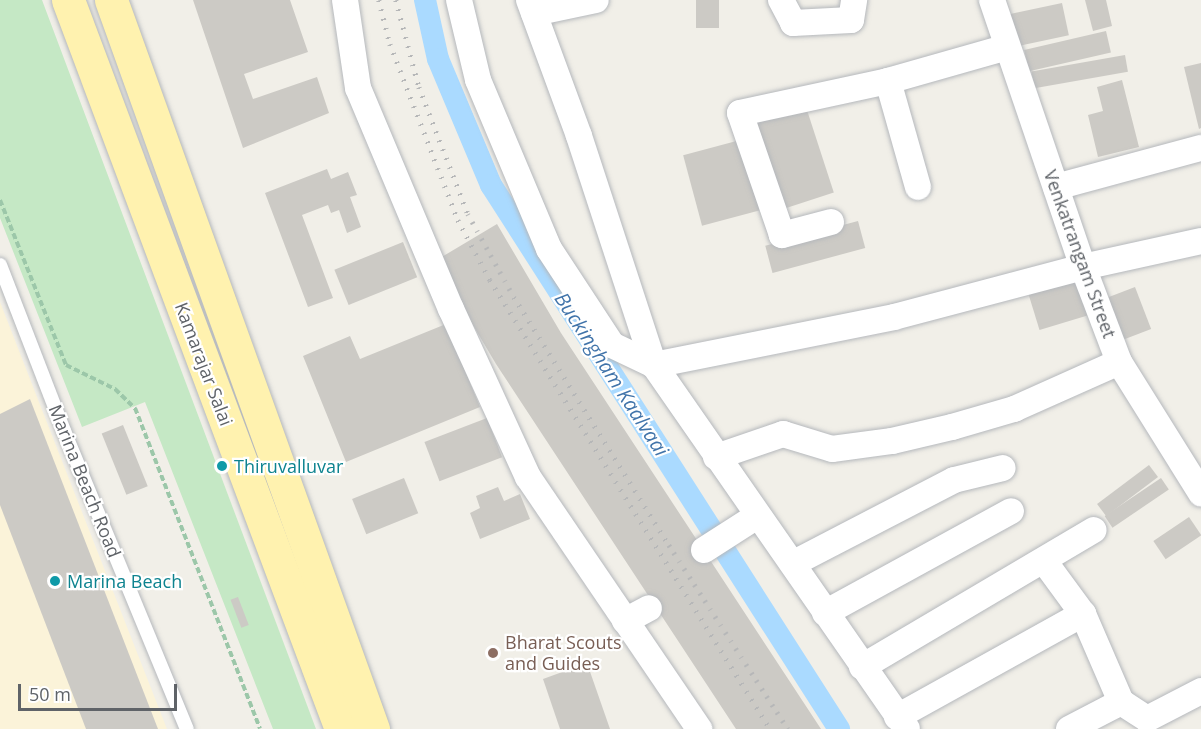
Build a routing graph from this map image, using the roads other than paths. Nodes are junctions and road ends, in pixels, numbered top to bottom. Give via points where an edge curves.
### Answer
1 (68, 0) edge
2 (111, 0) edge
3 (345, 0) edge
4 (459, 0) edge
5 (596, 0) edge
6 (780, 0) edge
7 (854, 0) edge
8 (992, 0) edge
9 (532, 7) edge
10 (1007, 48) junction
11 (888, 81) junction
12 (1201, 147) edge
13 (918, 187) dead end
14 (1056, 187) junction
15 (831, 222) dead end
16 (1201, 241) edge
17 (0, 265) edge
18 (1083, 267) junction
19 (1119, 362) junction
20 (654, 364) junction
21 (716, 457) junction
22 (1003, 468) dead end
23 (1199, 486) edge
24 (1011, 511) dead end
25 (747, 522) junction
26 (1094, 530) dead end
27 (704, 550) dead end
28 (1044, 561) junction
29 (794, 563) junction
30 (650, 608) dead end
31 (825, 613) junction
32 (1083, 614) junction
33 (626, 621) junction
34 (862, 667) junction
35 (1201, 691) edge
36 (1121, 702) junction
37 (902, 723) edge
38 (186, 729) edge
39 (341, 729) edge
40 (373, 729) edge
41 (699, 729) edge
42 (1069, 729) edge

1 - 39 main road, Kamarajar Salai
2 - 40 main road, Kamarajar Salai
3 - 33 street via 358,88 451,309 528,477
4 - 20 street via 478,80 549,249 612,345
5 - 9 street
6 - 7 street via 793,23 851,20
8 - 10 street, Venkatrangam Street
9 - 20 street
10 - 11 street
10 - 14 street, Venkatrangam Street
11 - 13 street
11 - 15 street via 740,113 782,235
12 - 14 street
14 - 18 street, Venkatrangam Street
16 - 18 street
17 - 38 lane, Marina Beach Road
18 - 19 street, Venkatrangam Street
18 - 20 street via 894,317
19 - 21 street via 1014,409 892,441 832,449 783,434
19 - 23 street, Venkatrangam Street
20 - 21 street
21 - 25 street
22 - 29 street via 954,480
24 - 31 street
25 - 27 street
25 - 29 street
26 - 28 street
28 - 32 street
28 - 34 street
29 - 31 street
30 - 33 street
31 - 34 street
32 - 36 street
32 - 37 street
33 - 41 street
34 - 37 street
35 - 36 street via 1147,719
36 - 42 street

